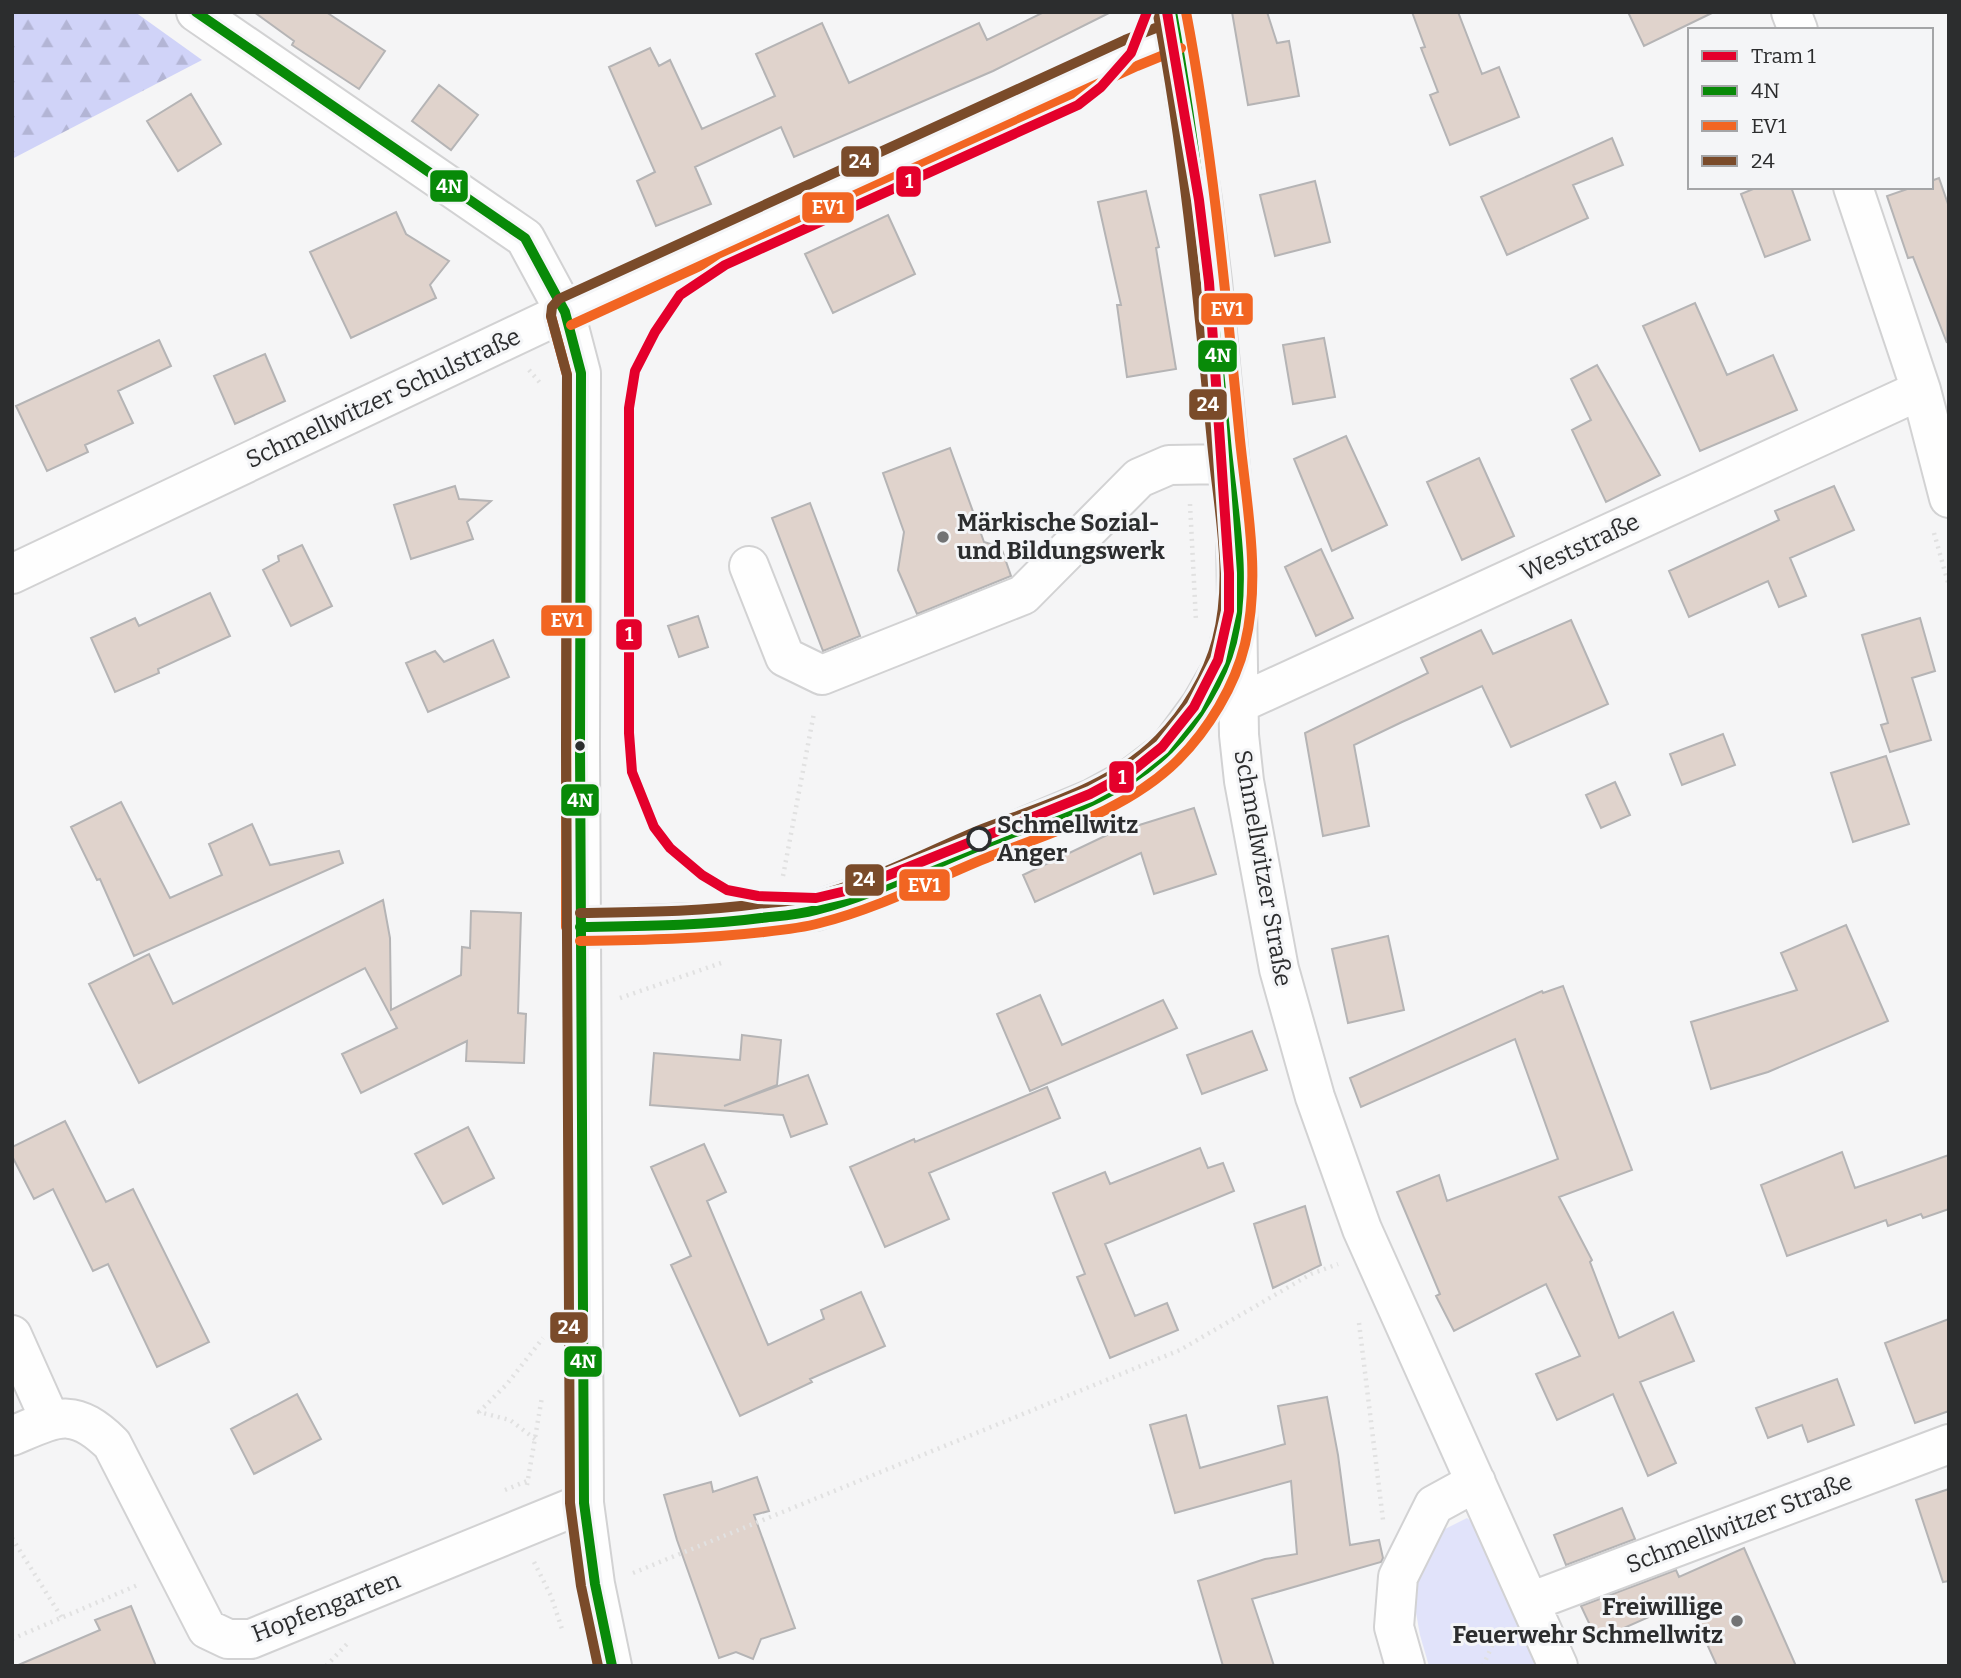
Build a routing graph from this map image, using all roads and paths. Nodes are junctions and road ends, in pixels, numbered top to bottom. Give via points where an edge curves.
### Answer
1 (196, 12) edge
2 (1174, 24) edge
3 (1854, 189) edge
4 (565, 312) junction
5 (520, 369) dead end
6 (543, 386) dead end
7 (1921, 390) junction
8 (1229, 464) junction
9 (1187, 465) junction
10 (1949, 498) edge
11 (750, 566) dead end
12 (12, 574) edge
13 (1237, 612) junction
14 (1196, 627) dead end
15 (822, 675) junction
16 (1238, 704) junction
17 (781, 887) dead end
18 (580, 927) junction
19 (731, 959) dead end
20 (613, 1000) dead end
21 (1372, 1252) junction
22 (550, 1328) dead end
23 (12, 1335) edge
24 (543, 1391) dead end
25 (50, 1420) junction
26 (12, 1436) edge
27 (535, 1439) junction
28 (1949, 1444) edge
29 (1476, 1482) junction
30 (584, 1503) junction
31 (526, 1527) junction
32 (12, 1538) edge
33 (627, 1576) dead end
34 (145, 1582) dead end
35 (1530, 1602) junction
36 (62, 1618) junction
37 (12, 1639) edge
38 (566, 1643) dead end
39 (612, 1666) edge
40 (1405, 1666) edge
41 (1558, 1666) edge

1 - 4 street via 524,238
2 - 4 street, Schmellwitzer Schulstraße via 1118,59
2 - 8 street, Schmellwitzer Straße via 1212,281
3 - 7 street
4 - 12 street, Schmellwitzer Schulstraße
4 - 18 street via 581,373
5 - 6 path via 529,370
7 - 10 street
7 - 16 street, Weststraße
8 - 9 street
8 - 13 street, Schmellwitzer Straße
9 - 14 path
9 - 15 street via 1169,465 1139,478 1023,595
11 - 15 street via 785,657
13 - 16 street, Schmellwitzer Straße
13 - 18 street via 1224,666 1168,750 1094,798 815,911 726,922
15 - 17 path
16 - 21 street, Schmellwitzer Straße via 1244,781 1279,969 1315,1097
18 - 30 street
19 - 20 path
21 - 29 street, Schmellwitzer Straße
21 - 33 path via 1311,1273 1180,1350
22 - 27 path via 507,1384 478,1412 510,1420
23 - 25 street
24 - 27 path
25 - 26 street, Hopfengarten
25 - 31 street, Hopfengarten via 83,1421 112,1444 207,1629 228,1639 251,1639
27 - 31 path via 527,1480
28 - 35 street, Schmellwitzer Straße
29 - 35 street, Schmellwitzer Straße
29 - 40 street via 1434,1505 1398,1577 1394,1627
30 - 31 street, Hopfengarten
30 - 39 street
31 - 38 path via 536,1568 551,1596
32 - 36 path
34 - 36 path
35 - 41 street, Schmellwitzer Straße
36 - 37 path

